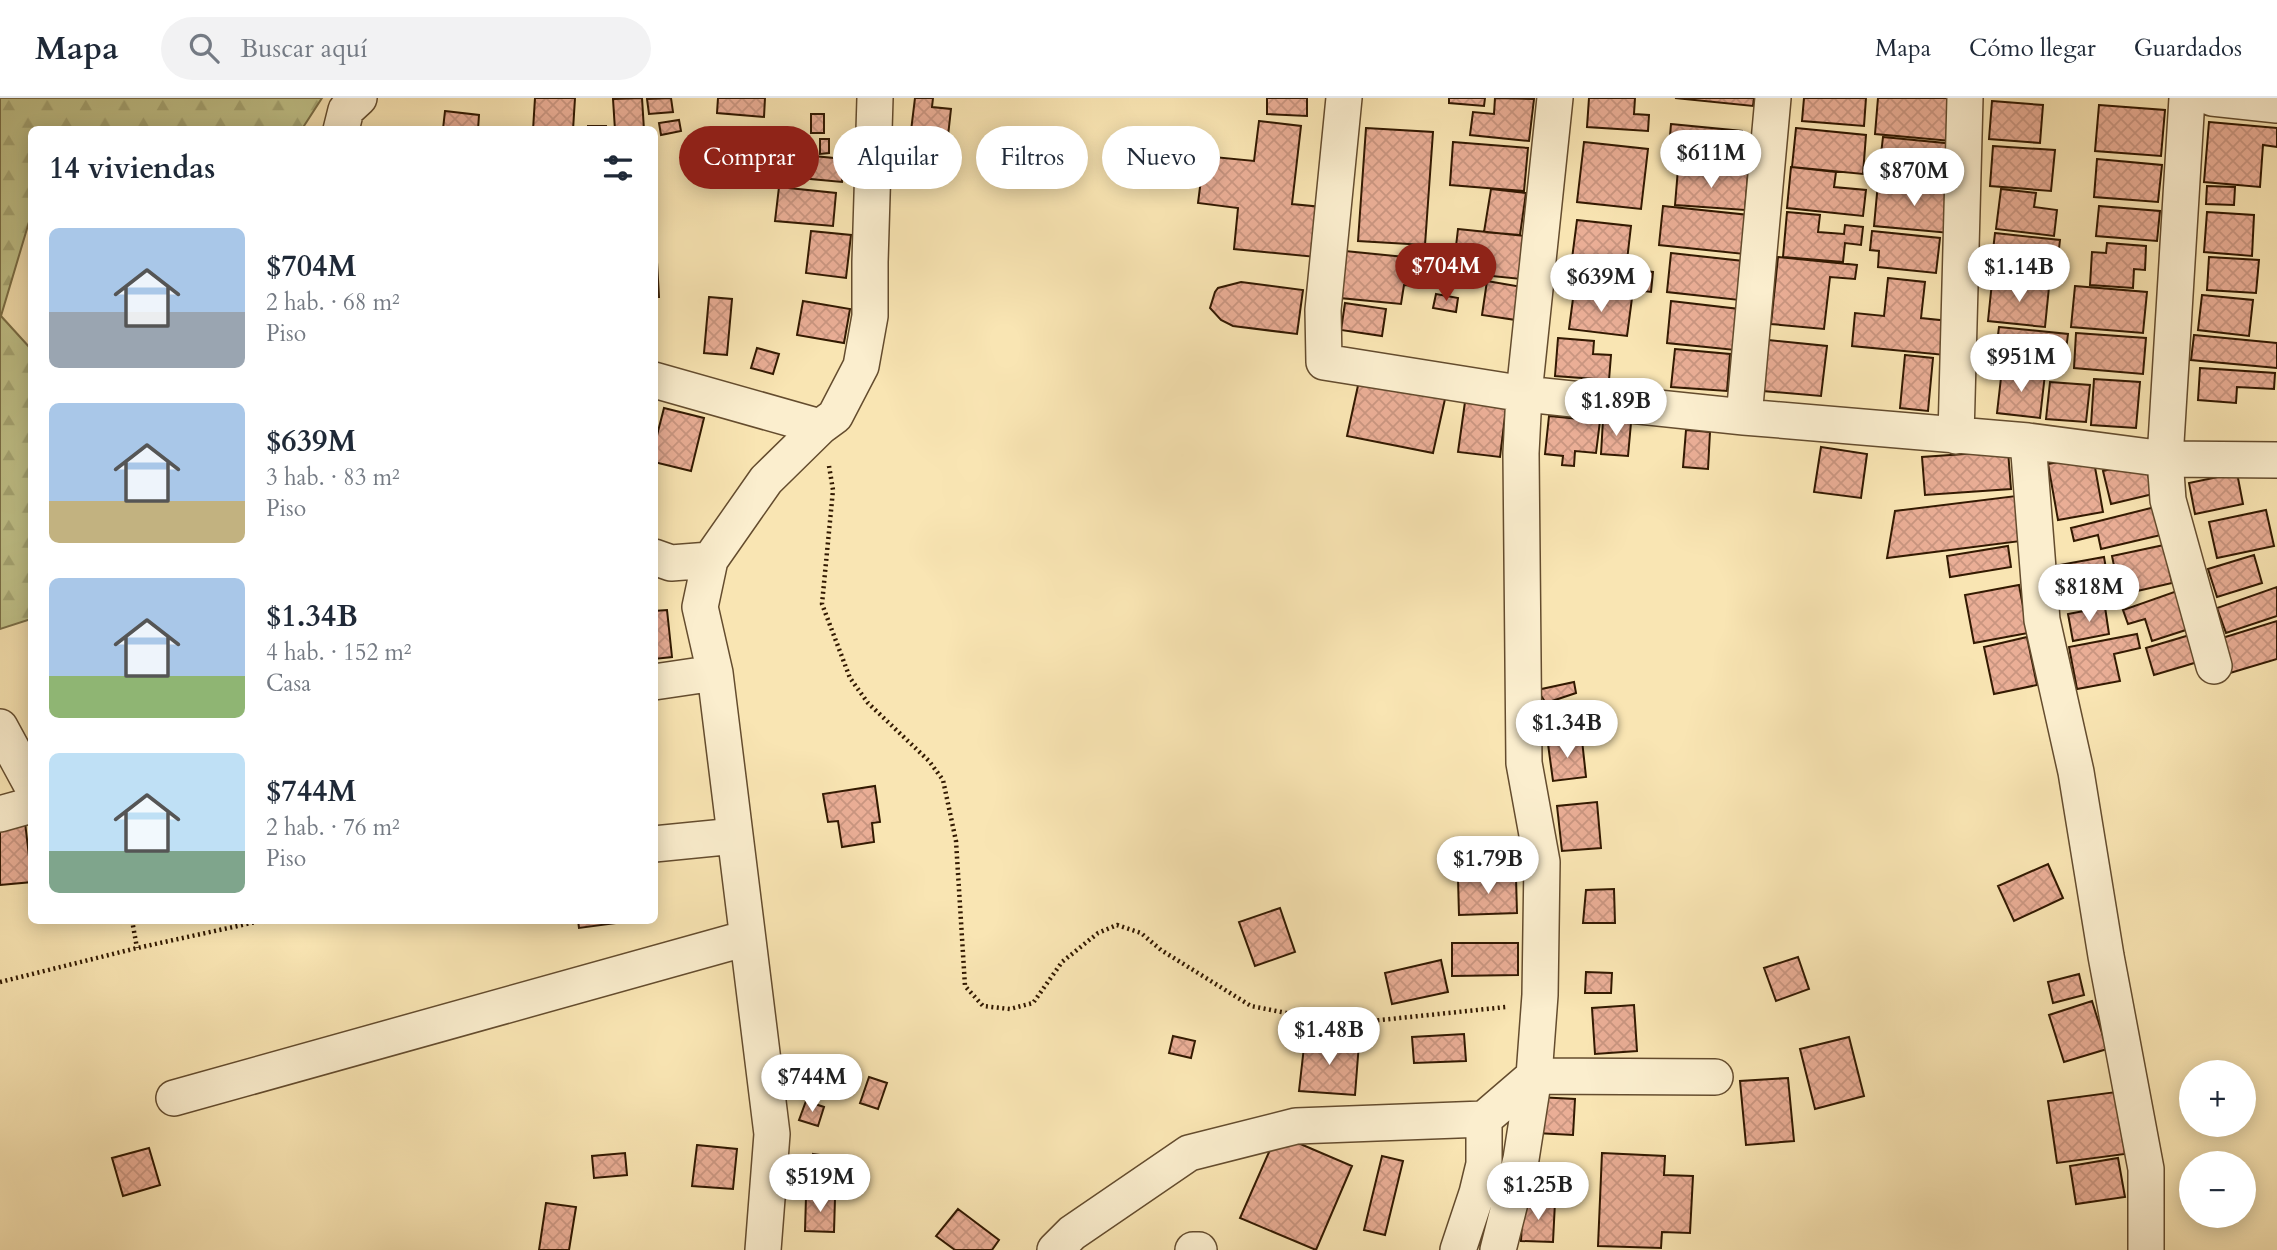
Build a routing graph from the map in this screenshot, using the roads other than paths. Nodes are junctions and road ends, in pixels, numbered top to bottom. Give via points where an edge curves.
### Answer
1 (359, 98) edge
2 (875, 98) edge
3 (1344, 98) edge
4 (1555, 98) edge
5 (1773, 98) edge
6 (1965, 98) edge
7 (2187, 98) edge
8 (2212, 98) edge
9 (2277, 105) edge
10 (342, 126) edge
11 (658, 381) edge
12 (1524, 394) junction
13 (1744, 417) junction
14 (820, 427) junction
15 (1956, 436) junction
16 (2028, 441) junction
17 (2165, 459) junction
18 (2277, 460) edge
19 (658, 558) edge
20 (710, 560) junction
21 (2214, 666) dead end
22 (715, 673) junction
23 (658, 681) edge
24 (0, 727) edge
25 (28, 779) edge
26 (28, 805) edge
27 (0, 814) edge
28 (735, 836) junction
29 (658, 844) edge
30 (747, 938) junction
31 (1534, 1076) junction
32 (1714, 1077) dead end
33 (174, 1098) dead end
34 (1484, 1119) junction
35 (763, 1250) edge
36 (1055, 1250) edge
37 (1193, 1250) edge
38 (1199, 1250) edge
39 (1458, 1250) edge
40 (1498, 1250) edge
41 (2146, 1250) edge

1 - 10 street via 346,110
2 - 14 street via 870,316 861,366 835,416
3 - 12 street via 1323,310 1324,362
4 - 12 street
5 - 13 street
6 - 15 street
7 - 17 street
8 - 9 street
11 - 14 street
12 - 13 street
12 - 31 street via 1524,762 1542,862
13 - 15 street
14 - 20 street via 766,480
15 - 16 street
16 - 17 street
16 - 41 street via 2042,620 2076,772 2146,1169
17 - 18 street
17 - 21 street via 2168,500
19 - 20 street via 671,563
20 - 22 street via 700,607
22 - 23 street
22 - 28 street
24 - 25 street
26 - 27 street
28 - 29 street
28 - 30 street
30 - 33 street
30 - 35 street via 772,1134
31 - 32 street
31 - 34 street
31 - 40 street via 1521,1159
34 - 36 street via 1296,1126 1189,1153 1072,1233
34 - 39 street via 1483,1164
37 - 38 street

